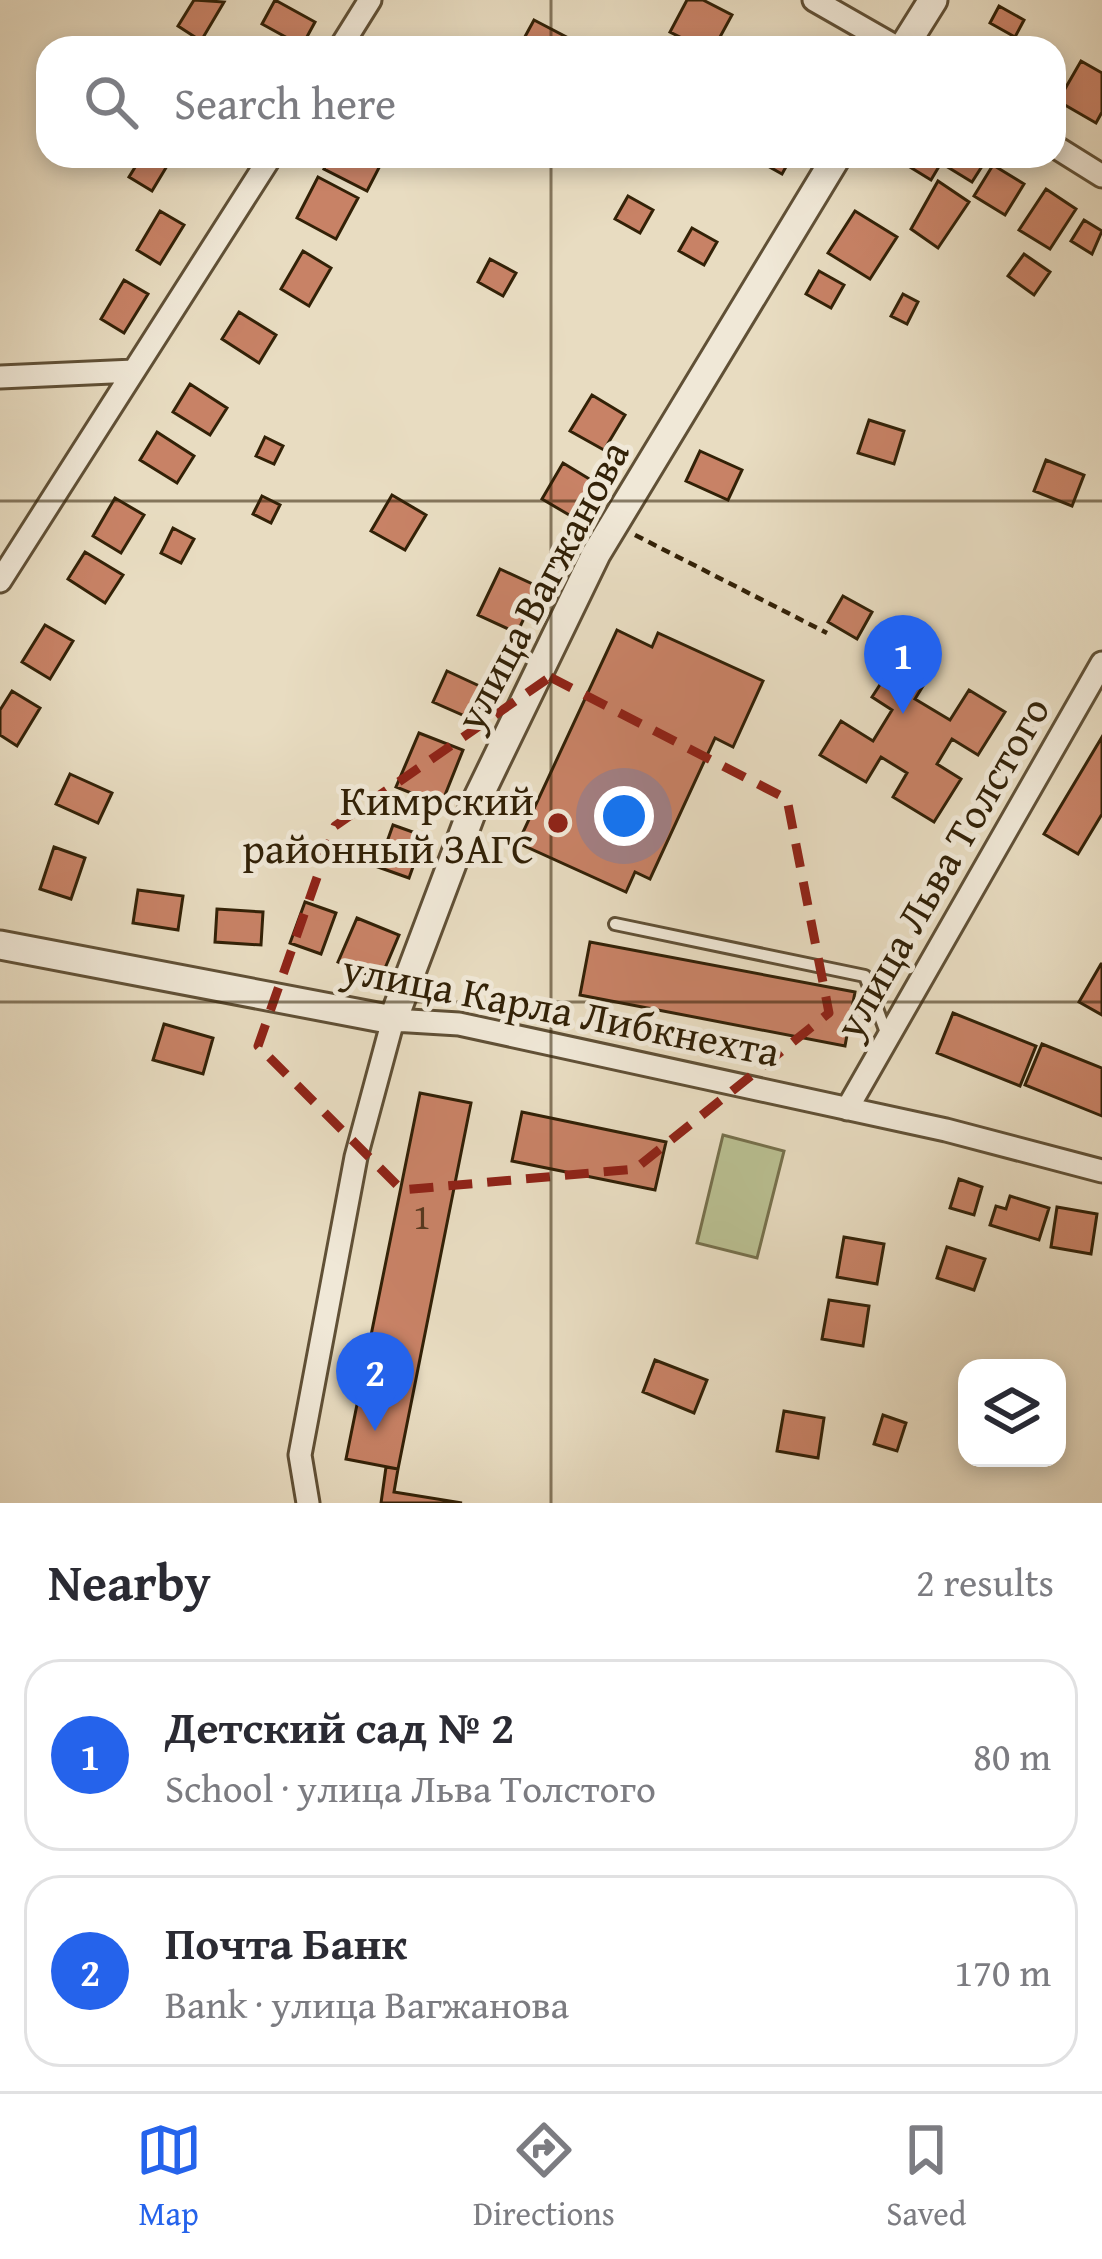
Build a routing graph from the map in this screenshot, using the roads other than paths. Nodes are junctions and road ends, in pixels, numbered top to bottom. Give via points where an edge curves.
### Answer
1 (370, 0) edge
2 (814, 0) edge
3 (933, 0) edge
4 (348, 36) edge
5 (878, 36) edge
6 (908, 36) edge
7 (1066, 154) edge
8 (263, 168) edge
9 (830, 168) edge
10 (1102, 176) edge
11 (134, 371) junction
12 (0, 377) edge
13 (0, 581) edge
14 (1102, 663) edge
15 (615, 924) dead end
16 (0, 945) edge
17 (393, 1020) junction
18 (888, 1038) junction
19 (847, 1109) junction
20 (1102, 1171) edge
21 (308, 1503) edge

1 - 4 street
2 - 5 street
3 - 6 street
7 - 10 street
8 - 11 street
9 - 17 street, улица Вагжанова via 614,524 473,808
11 - 12 street
11 - 13 street
14 - 18 street, улица Льва Толстого
15 - 18 lane via 865,976
16 - 17 street, улица Карла Либкнехта
17 - 19 street, улица Карла Либкнехта via 459,1024
17 - 21 street, улица Вагжанова via 356,1156 300,1455
18 - 19 street, улица Льва Толстого
19 - 20 street, улица Карла Либкнехта

